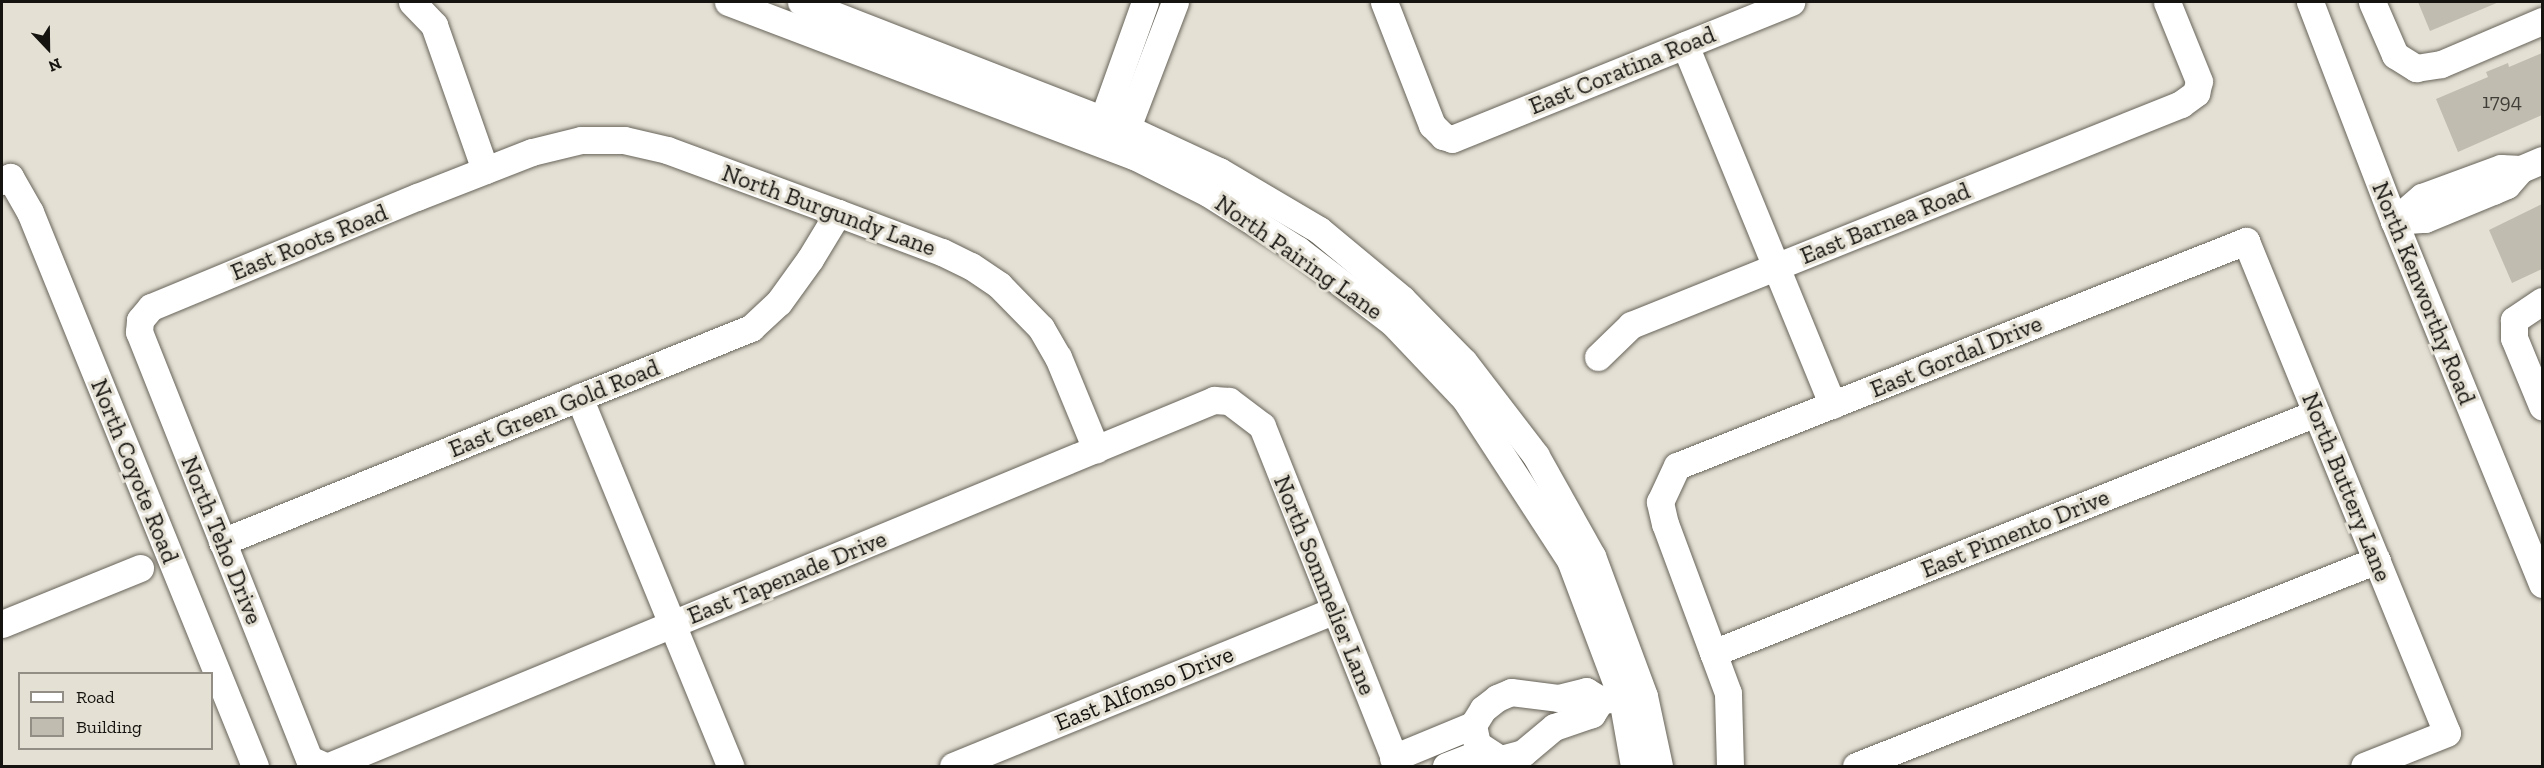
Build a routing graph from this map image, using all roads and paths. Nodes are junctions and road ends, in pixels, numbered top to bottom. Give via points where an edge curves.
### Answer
1 (412, 2) edge
2 (728, 2) edge
3 (801, 2) edge
4 (1145, 2) edge
5 (1175, 2) edge
6 (1384, 2) edge
7 (1791, 2) edge
8 (2167, 2) edge
9 (2310, 2) edge
10 (2373, 2) edge
11 (2542, 21) edge
12 (1684, 45) junction
13 (1110, 135) junction
14 (2532, 164) edge
15 (476, 173) junction
16 (6, 179) edge
17 (838, 213) junction
18 (2394, 221) junction
19 (2246, 241) joint
20 (1776, 267) junction
21 (2542, 301) edge
22 (151, 307) joint
23 (1599, 357) dead end
24 (579, 397) junction
25 (1833, 405) junction
26 (2542, 406) edge
27 (1244, 410) joint
28 (2316, 413) junction
29 (1096, 449) junction
30 (222, 542) junction
31 (2377, 560) junction
32 (140, 568) dead end
33 (2542, 584) edge
34 (1335, 610) junction
35 (2, 624) edge
36 (672, 624) junction
37 (1713, 653) junction
38 (1622, 696) junction
39 (1473, 725) junction
40 (1485, 751) junction
41 (1395, 762) edge
42 (255, 766) edge
43 (327, 766) edge
44 (730, 766) edge
45 (953, 766) edge
46 (1446, 766) edge
47 (1634, 766) edge
48 (1659, 766) edge
49 (1730, 766) edge
50 (1856, 766) edge
51 (2364, 766) edge

1 - 15 street via 434,25
2 - 13 street, North Pairing Lane
3 - 13 street, North Pairing Lane
4 - 13 street
5 - 13 street
6 - 12 street, East Coratina Road via 1432,125 1452,139
7 - 12 street, East Coratina Road
8 - 20 street, East Barnea Road via 2199,81 2196,93 2181,104
9 - 18 street, North Kenworthy Road
10 - 11 street via 2395,55 2416,68 2441,64
12 - 20 street
13 - 38 street, North Pairing Lane via 1219,171 1319,231 1402,299 1464,362 1536,456 1592,556
14 - 18 street via 2507,185 2425,219
15 - 17 street, North Burgundy Lane via 532,152 580,140 624,140 667,150
15 - 22 street, East Roots Road
16 - 42 street, North Coyote Road via 30,212
17 - 24 street, East Green Gold Road via 779,302 752,328
17 - 29 street, North Burgundy Lane via 942,252 999,285 1041,327 1058,357
18 - 33 street, North Kenworthy Road
19 - 25 street, East Gordal Drive
19 - 28 street, North Buttery Lane
20 - 23 street, East Barnea Road via 1631,325
20 - 25 street
21 - 26 street via 2514,320 2514,338
22 - 30 street, North Teho Drive via 140,320 139,332
24 - 30 street, East Green Gold Road
24 - 36 street
25 - 37 street, East Gordal Drive via 1677,466 1671,477 1659,502
27 - 29 street, East Tapenade Drive via 1229,401 1214,400
27 - 34 street, North Sommelier Lane via 1262,426
28 - 31 street, North Buttery Lane
28 - 37 street, East Pimento Drive
29 - 36 street, East Tapenade Drive
30 - 43 street, North Teho Drive via 309,759
31 - 50 street
31 - 51 street, North Buttery Lane via 2447,734
32 - 35 street
34 - 41 street, North Sommelier Lane
34 - 45 street, East Alfonso Drive
36 - 43 street, East Tapenade Drive
36 - 44 street
37 - 49 street via 1728,693
38 - 39 street via 1586,691 1558,698 1511,693 1483,709
38 - 40 street via 1592,714 1554,727 1523,753 1500,759
38 - 47 street, North Pairing Lane
38 - 48 street, North Pairing Lane
39 - 40 street via 1477,744
39 - 41 street
40 - 46 street

